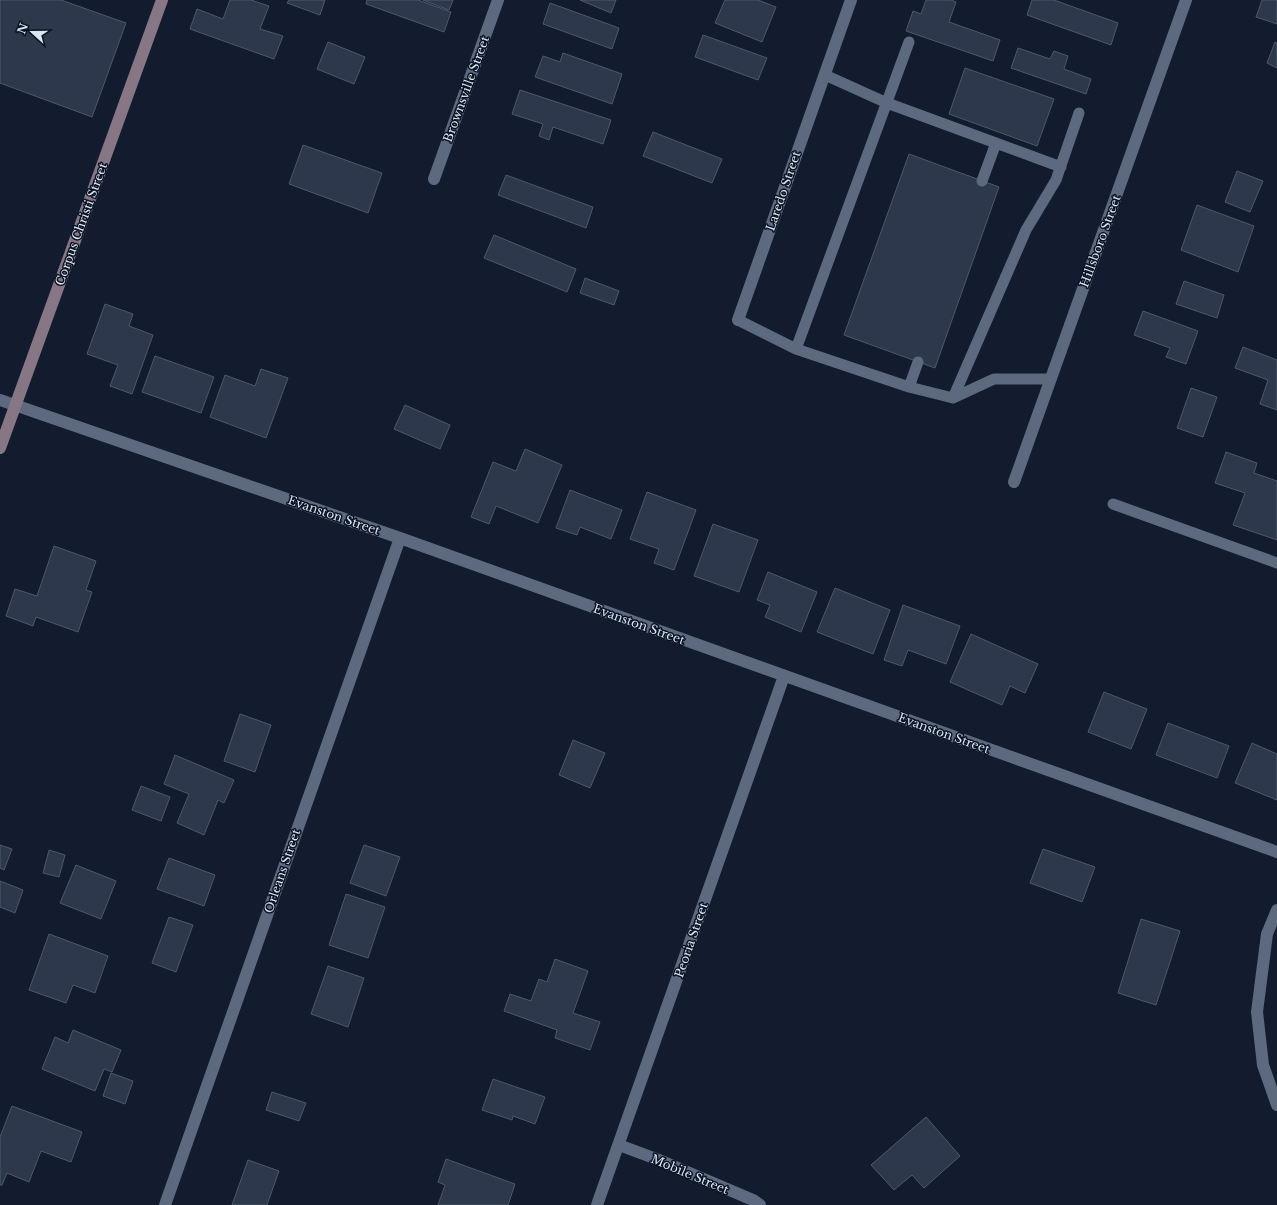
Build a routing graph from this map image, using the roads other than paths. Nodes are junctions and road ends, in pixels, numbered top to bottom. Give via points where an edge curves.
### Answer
1 (162, 0) edge
2 (498, 0) edge
3 (851, 0) edge
4 (1186, 0) edge
5 (908, 42) dead end
6 (825, 75) junction
7 (886, 103) junction
8 (1079, 113) dead end
9 (996, 143) junction
10 (1061, 166) junction
11 (434, 179) dead end
12 (982, 181) dead end
13 (738, 320) joint
14 (796, 349) junction
15 (918, 362) dead end
16 (1051, 379) junction
17 (909, 387) junction
18 (953, 398) junction
19 (0, 400) edge
20 (15, 405) junction
21 (0, 448) edge
22 (1014, 482) dead end
23 (1113, 504) dead end
24 (400, 538) junction
25 (1277, 563) edge
26 (784, 676) junction
27 (1277, 852) edge
28 (1277, 910) edge
29 (1277, 1105) edge
30 (619, 1145) junction
31 (164, 1205) edge
32 (597, 1205) edge
33 (760, 1205) edge

1 - 20 street, Corpus Christi Street
2 - 11 street, Brownsville Street
3 - 6 street, Laredo Street
4 - 16 street, Hillsboro Street
5 - 7 lane
6 - 7 lane
6 - 13 street, Laredo Street
7 - 9 lane
7 - 14 lane
8 - 10 lane
9 - 10 lane
9 - 12 lane
10 - 18 lane via 1056,180 1026,230
13 - 14 lane, Laredo Street
14 - 17 lane, Laredo Street
15 - 17 lane
16 - 18 lane via 994,379
16 - 22 street, Hillsboro Street
17 - 18 lane, Laredo Street
19 - 20 street, Evanston Street
20 - 21 street, Corpus Christi Street
20 - 24 street, Evanston Street
23 - 25 lane
24 - 26 street, Evanston Street
24 - 31 street, Orleans Street
26 - 27 street, Evanston Street
26 - 30 street, Peoria Street
28 - 29 street via 1267,934 1257,1012 1263,1065
30 - 32 street, Peoria Street
30 - 33 street, Mobile Street

